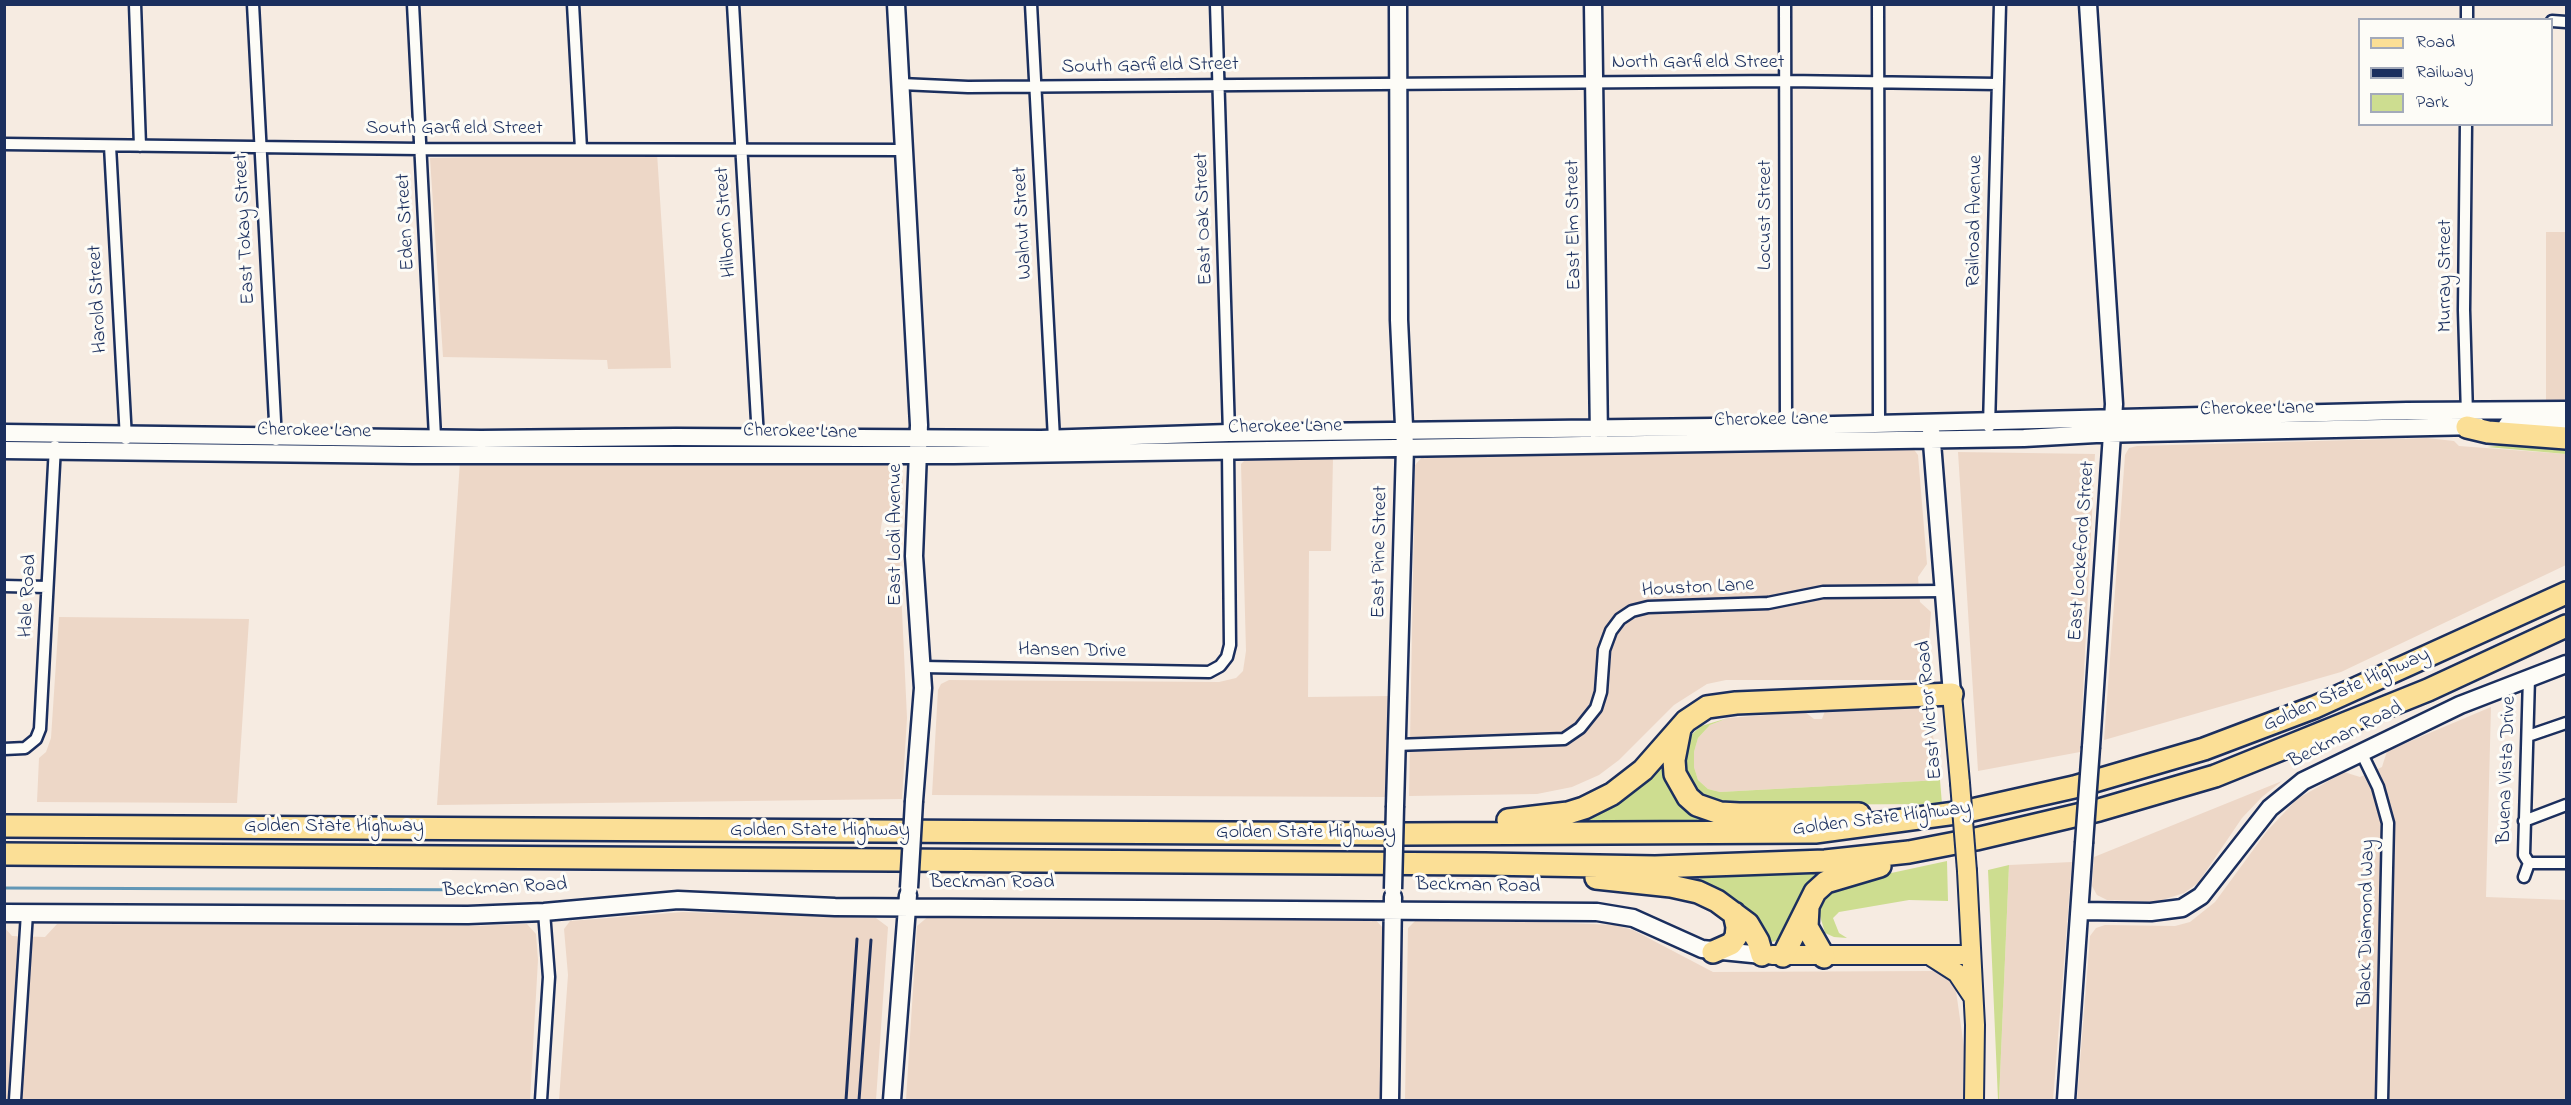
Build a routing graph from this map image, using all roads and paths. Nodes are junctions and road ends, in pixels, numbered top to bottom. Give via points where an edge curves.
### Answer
1 (135, 4) edge
2 (253, 4) edge
3 (413, 4) edge
4 (573, 4) edge
5 (733, 4) edge
6 (896, 4) edge
7 (1030, 4) edge
8 (1216, 4) edge
9 (1398, 4) edge
10 (1593, 4) edge
11 (1785, 4) edge
12 (1878, 4) edge
13 (2000, 4) edge
14 (2088, 4) edge
15 (1786, 81) junction
16 (1878, 82) junction
17 (1399, 83) junction
18 (1594, 83) junction
19 (901, 84) junction
20 (1218, 84) junction
21 (1998, 84) junction
22 (1034, 86) junction
23 (2466, 126) edge
24 (4, 144) edge
25 (110, 146) junction
26 (140, 146) junction
27 (260, 146) junction
28 (421, 149) junction
29 (581, 149) junction
30 (740, 150) junction
31 (904, 150) junction
32 (2566, 410) edge
33 (2467, 419) junction
34 (1989, 420) junction
35 (1879, 424) junction
36 (2113, 425) junction
37 (2566, 425) edge
38 (1786, 426) junction
39 (1931, 431) junction
40 (4, 433) edge
41 (55, 433) junction
42 (435, 437) junction
43 (1599, 437) junction
44 (759, 438) junction
45 (2566, 438) edge
46 (1054, 439) junction
47 (1404, 439) junction
48 (1990, 439) junction
49 (127, 442) junction
50 (1229, 442) junction
51 (276, 444) junction
52 (919, 447) junction
53 (4, 450) edge
54 (55, 450) junction
55 (4, 586) edge
56 (47, 587) junction
57 (1943, 591) junction
58 (2566, 593) edge
59 (2566, 626) edge
60 (2566, 636) edge
61 (2515, 649) junction
62 (2566, 664) edge
63 (1220, 666) joint
64 (922, 667) junction
65 (2529, 677) junction
66 (1952, 694) junction
67 (2566, 723) edge
68 (1680, 729) junction
69 (2528, 736) junction
70 (1396, 745) junction
71 (4, 749) edge
72 (2361, 752) junction
73 (2566, 805) edge
74 (1943, 814) junction
75 (2524, 820) junction
76 (4, 826) edge
77 (1404, 834) junction
78 (1976, 839) junction
79 (4, 854) edge
80 (2529, 863) junction
81 (2566, 863) edge
82 (1485, 864) junction
83 (2524, 877) dead end
84 (1810, 901) junction
85 (907, 906) junction
86 (1393, 908) junction
87 (2080, 911) junction
88 (544, 912) junction
89 (4, 913) edge
90 (27, 913) junction
91 (1734, 913) junction
92 (1713, 952) junction
93 (1772, 955) junction
94 (1971, 955) junction
95 (1930, 956) junction
96 (1824, 957) junction
97 (1973, 997) junction
98 (15, 1101) edge
99 (541, 1101) edge
100 (892, 1101) edge
101 (1390, 1101) edge
102 (1974, 1101) edge
103 (2066, 1101) edge
104 (2382, 1101) edge

1 - 26 street
2 - 27 street, East Tokay Street
3 - 28 street, Eden Street
4 - 29 street
5 - 30 street, Hilborn Street
6 - 19 street, East Lodi Avenue
7 - 22 street, Walnut Street
8 - 20 street, East Oak Street
9 - 17 street, East Pine Street
10 - 18 street, East Elm Street
11 - 15 street, Locust Street
12 - 16 street
13 - 21 street, Railroad Avenue
14 - 36 street, East Lockeford Street
15 - 16 street, North Garfield Street
15 - 18 street, North Garfield Street
15 - 38 street, Locust Street
16 - 21 street, North Garfield Street
16 - 35 street
17 - 18 street, North Garfield Street
17 - 20 street, South Garfield Street
17 - 47 street, East Pine Street
18 - 43 street, East Elm Street
19 - 22 street, South Garfield Street
19 - 31 street, East Lodi Avenue
20 - 22 street, South Garfield Street
20 - 50 street, East Oak Street
21 - 34 street, Railroad Avenue
22 - 46 street, Walnut Street
23 - 33 street, Murray Street
24 - 25 street, South Garfield Street
25 - 26 street, South Garfield Street
25 - 49 street, Harold Street
26 - 27 street, South Garfield Street
27 - 28 street, South Garfield Street
27 - 51 street, East Tokay Street
28 - 29 street, South Garfield Street
28 - 42 street, Eden Street
29 - 30 street, South Garfield Street
30 - 31 street, South Garfield Street
30 - 44 street, Hilborn Street
31 - 52 street, East Lodi Avenue
32 - 33 street, Cherokee Lane
33 - 36 street, Cherokee Lane
33 - 37 street, Cherokee Lane via 2488,424
33 - 45 highway via 2488,432
34 - 36 street, Cherokee Lane
34 - 39 street, Cherokee Lane
34 - 48 street, Railroad Avenue
35 - 38 street, Cherokee Lane
35 - 39 street, Cherokee Lane
36 - 48 street, Cherokee Lane
36 - 87 street, East Lockeford Street, bridge
38 - 43 street, Cherokee Lane
39 - 43 street, Cherokee Lane
39 - 48 street, Cherokee Lane
39 - 57 street, East Victor Road
40 - 41 street, Cherokee Lane
41 - 49 street, Cherokee Lane
41 - 54 street, Hale Road
42 - 44 street, Cherokee Lane
42 - 51 street, Cherokee Lane
43 - 47 street, Cherokee Lane
44 - 52 street, Cherokee Lane
46 - 50 street, Cherokee Lane
46 - 52 street, Cherokee Lane
47 - 50 street, Cherokee Lane
47 - 70 street, East Pine Street
49 - 51 street, Cherokee Lane
49 - 54 street, Cherokee Lane
50 - 52 street, Cherokee Lane
50 - 63 street, East Oak Street via 1230,645
51 - 52 street, Cherokee Lane
52 - 64 street, East Lodi Avenue via 914,556
53 - 54 street, Cherokee Lane
54 - 56 street, Hale Road
55 - 56 street
56 - 71 street, Hale Road via 40,729 34,742 25,748
57 - 66 street, East Victor Road
57 - 70 street, Houston Lane via 1823,592 1768,603 1648,607 1632,611 1611,631 1604,650 1596,708 1580,728 1564,738
58 - 74 highway, Golden State Highway via 2315,707 2222,743 2074,787
59 - 61 highway, Golden State Highway
60 - 61 highway
61 - 78 highway, Golden State Highway via 2428,690 2215,776 2099,810
62 - 65 street, Beckman Road
63 - 64 street, Hansen Drive via 1209,672
64 - 85 street, East Lodi Avenue, bridge
65 - 69 street, Buena Vista Drive
65 - 72 street, Beckman Road
66 - 68 highway via 1721,704 1695,713
66 - 94 main road, East Victor Road, bridge
67 - 69 street
68 - 74 highway via 1675,774 1688,797 1709,810 1787,816
68 - 77 highway via 1636,776 1584,808 1530,819 1468,821
69 - 75 street, Buena Vista Drive
70 - 86 street, East Pine Street, bridge
72 - 87 street, Beckman Road via 2287,792 2254,825 2201,896 2182,908 2151,912
72 - 104 street, Black Diamond Way via 2378,787 2388,823
73 - 75 street
74 - 77 highway, Golden State Highway via 1815,831
75 - 80 street, Buena Vista Drive via 2524,855
76 - 77 highway, Golden State Highway
78 - 82 highway, Golden State Highway via 1909,852 1768,865
78 - 84 highway via 1826,882
79 - 82 highway, Golden State Highway
80 - 81 street
80 - 83 street
82 - 91 highway via 1524,872 1671,886 1698,892
84 - 93 highway
84 - 96 highway via 1807,927
85 - 86 street, Beckman Road
85 - 88 street, Beckman Road via 678,900
85 - 100 street, East Lodi Avenue
86 - 92 street, Beckman Road via 1616,914
86 - 101 street, East Pine Street
87 - 103 street, East Lockeford Street
88 - 90 street, Beckman Road
88 - 99 street via 549,977
89 - 90 street, Beckman Road
90 - 98 street
91 - 92 highway via 1736,937 1731,944
91 - 93 highway via 1748,924
92 - 93 street, Beckman Road
93 - 96 main road, Beckman Road
94 - 95 main road, Beckman Road
94 - 97 main road, East Victor Road
95 - 96 main road, Beckman Road
95 - 97 main road via 1957,973
97 - 102 main road, East Victor Road

